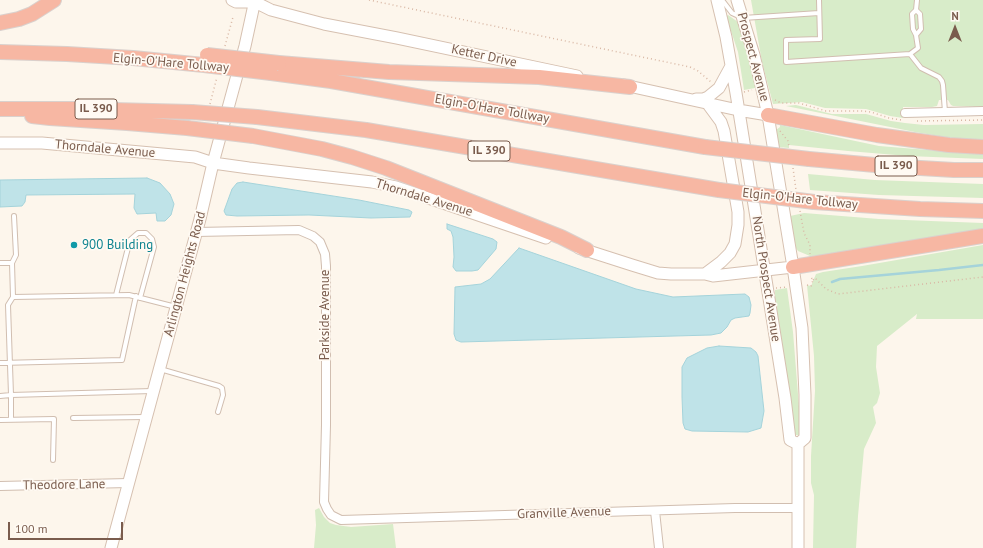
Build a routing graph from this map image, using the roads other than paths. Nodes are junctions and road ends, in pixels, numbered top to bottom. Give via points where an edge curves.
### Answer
1 (54, 0) edge
2 (232, 0) edge
3 (717, 0) edge
4 (722, 0) edge
5 (737, 0) edge
6 (819, 0) edge
7 (917, 0) edge
8 (255, 1) edge
9 (916, 10) junction
10 (819, 13) junction
11 (743, 18) junction
12 (0, 23) edge
13 (916, 35) junction
14 (0, 52) edge
15 (910, 54) junction
16 (731, 66) junction
17 (275, 68) junction
18 (630, 87) junction
19 (691, 100) junction
20 (707, 103) junction
21 (0, 110) edge
22 (738, 110) junction
23 (983, 111) edge
24 (945, 112) junction
25 (768, 115) junction
26 (906, 116) road end
27 (0, 143) edge
28 (983, 147) edge
29 (213, 162) junction
30 (983, 170) edge
31 (983, 211) edge
32 (14, 216) dead end
33 (196, 232) junction
34 (983, 236) edge
35 (587, 250) junction
36 (0, 263) edge
37 (12, 263) junction
38 (793, 267) junction
39 (764, 271) junction
40 (705, 274) junction
41 (116, 295) junction
42 (13, 297) junction
43 (138, 297) junction
44 (176, 307) junction
45 (10, 362) junction
46 (0, 363) edge
47 (160, 369) junction
48 (154, 391) junction
49 (11, 395) junction
50 (0, 396) edge
51 (218, 412) dead end
52 (147, 417) junction
53 (73, 418) dead end
54 (0, 420) edge
55 (11, 420) junction
56 (798, 444) junction
57 (53, 460) dead end
58 (128, 483) junction
59 (0, 486) edge
60 (798, 508) junction
61 (655, 511) junction
62 (331, 515) joint
63 (111, 548) edge
64 (658, 548) edge
65 (798, 548) edge

1 - 12 highway via 32,14
2 - 8 street, Ketter Drive
3 - 16 street, Prospect Avenue
4 - 11 lane via 732,13
5 - 11 street, Prospect Avenue
6 - 10 lane
7 - 9 lane
8 - 18 street, Ketter Drive via 271,10 324,24
8 - 29 street, Arlington Heights Road
9 - 13 lane via 912,14
9 - 13 lane via 920,14 921,29
10 - 11 lane
10 - 15 lane via 820,39 786,40 786,62
11 - 25 street, Prospect Avenue
13 - 15 lane via 918,48
14 - 17 highway, Elgin-O'Hare Tollway / IL 390, bridge via 206,60
15 - 24 lane via 921,68 942,81
16 - 19 street via 719,88 703,99
16 - 22 street, Prospect Avenue
17 - 18 highway via 539,77
17 - 30 highway, Elgin-O'Hare Tollway / IL 390, bridge via 331,81 705,147 893,166
18 - 19 street, Ketter Drive
19 - 20 street, Ketter Drive
20 - 22 street, Ketter Drive
20 - 40 street via 721,122 724,131 738,225 735,244 730,253
21 - 31 highway, Elgin-O'Hare Tollway / IL 390, bridge via 192,112 257,117 366,130 719,190 814,202
21 - 35 highway, IL 390, bridge via 50,118 187,128 253,136 322,149 386,168 561,237
22 - 25 street, Ketter Drive
22 - 39 street, North Prospect Avenue
23 - 24 street
24 - 26 street
25 - 28 highway via 885,136
25 - 38 street, North Prospect Avenue
27 - 29 street, Thorndale Avenue via 42,143 195,157
29 - 33 street, Arlington Heights Road
29 - 35 street, Thorndale Avenue via 396,187
32 - 37 lane via 16,255
33 - 44 street, Arlington Heights Road
33 - 62 street, Parkside Avenue via 299,230 320,242 326,266 324,502
34 - 38 highway
35 - 40 street, Thorndale Avenue via 658,273
36 - 37 lane
37 - 42 lane
38 - 39 street, Thorndale Avenue
38 - 56 street, North Prospect Avenue via 802,328 805,395 805,438
39 - 40 street, Thorndale Avenue via 713,276
39 - 56 street, North Prospect Avenue via 790,440
41 - 42 lane
41 - 43 lane
41 - 43 lane via 130,240 138,233 146,233 152,239 154,247
42 - 45 lane via 8,305
43 - 44 lane
43 - 45 lane via 122,360
44 - 47 street, Arlington Heights Road
45 - 46 lane
45 - 49 lane
47 - 48 street, Arlington Heights Road
47 - 51 lane via 222,388 223,396
48 - 49 lane
48 - 52 street, Arlington Heights Road
49 - 50 lane
49 - 55 lane
52 - 53 lane
52 - 58 street, Arlington Heights Road
54 - 55 lane
55 - 57 lane via 54,419
56 - 60 street, North Prospect Avenue
58 - 59 street, Theodore Lane
58 - 63 street, Arlington Heights Road
60 - 61 street, Granville Avenue
60 - 65 street, North Prospect Avenue
61 - 62 street, Granville Avenue via 341,520
61 - 64 street

